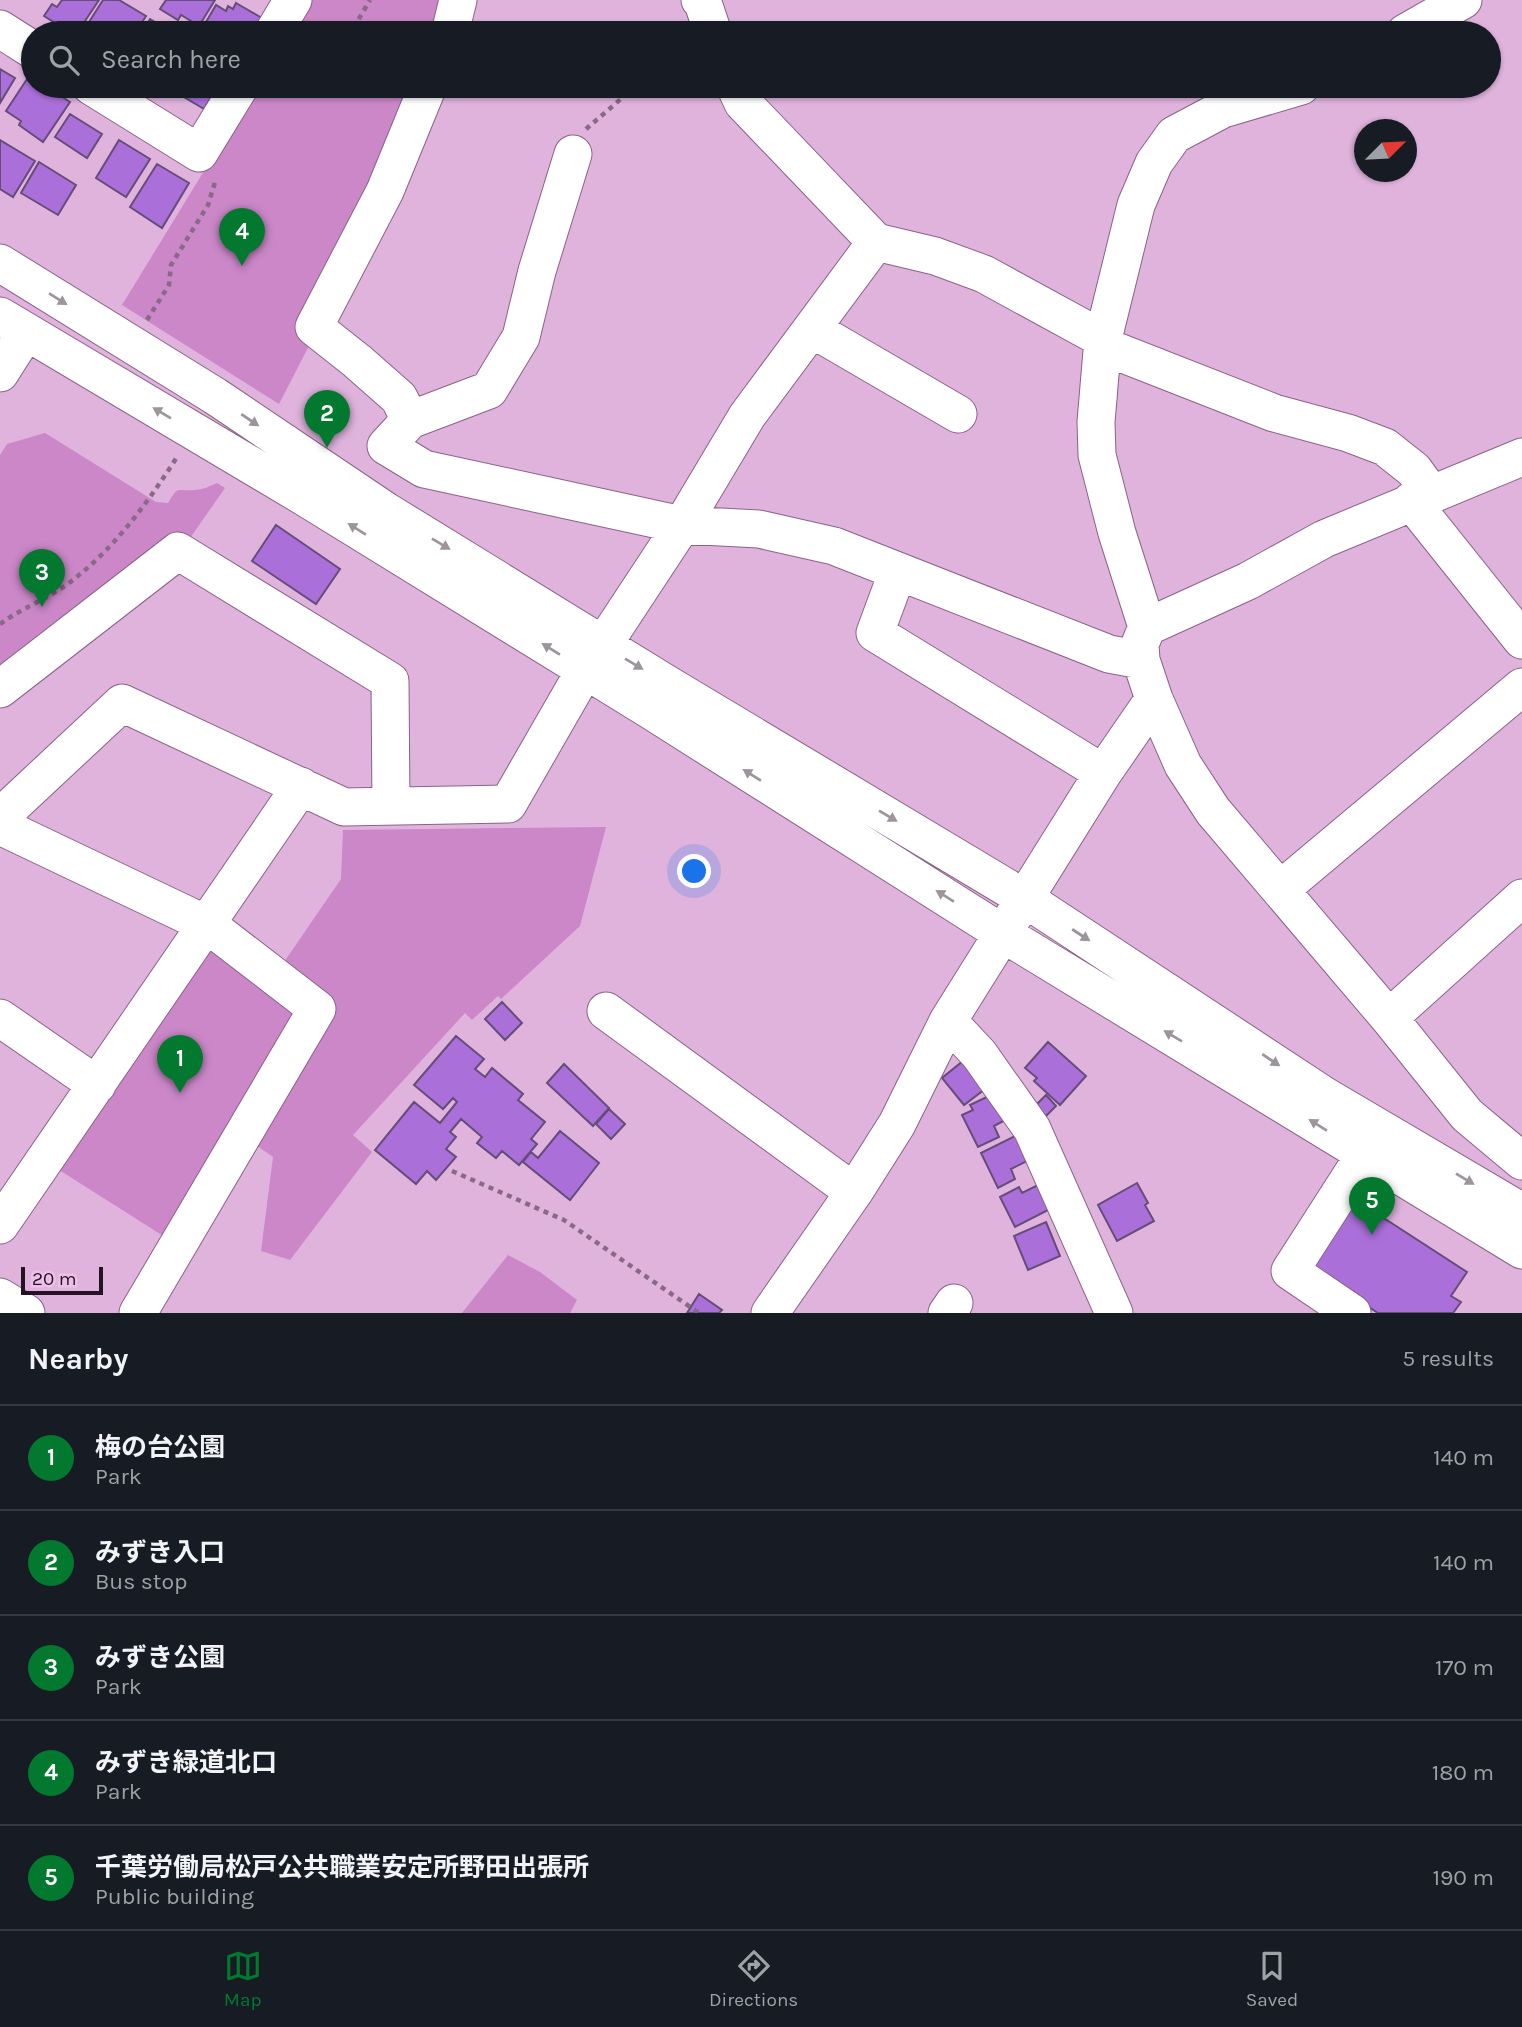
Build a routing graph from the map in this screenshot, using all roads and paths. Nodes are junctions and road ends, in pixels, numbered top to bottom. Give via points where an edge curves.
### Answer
1 (370, 0) edge
2 (458, 0) edge
3 (700, 0) edge
4 (1463, 0) edge
5 (358, 21) edge
6 (453, 21) edge
7 (709, 21) edge
8 (1426, 21) edge
9 (0, 29) edge
10 (21, 42) edge
11 (110, 98) edge
12 (233, 98) edge
13 (423, 98) edge
14 (622, 98) edge
15 (741, 98) edge
16 (1260, 98) edge
17 (199, 153) junction
18 (573, 154) joint
19 (876, 242) junction
20 (0, 262) edge
21 (147, 321) dead end
22 (13, 323) edge
23 (812, 329) junction
24 (1103, 342) junction
25 (0, 373) edge
26 (958, 414) dead end
27 (410, 420) junction
28 (180, 452) dead end
29 (1522, 457) edge
30 (1422, 498) junction
31 (682, 525) junction
32 (898, 571) junction
33 (0, 624) edge
34 (1522, 640) edge
35 (1144, 643) junction
36 (594, 657) junction
37 (1522, 687) edge
38 (0, 690) edge
39 (1154, 699) junction
40 (1103, 773) junction
41 (301, 786) junction
42 (391, 806) junction
43 (0, 817) edge
44 (0, 826) edge
45 (1281, 889) junction
46 (1024, 898) junction
47 (1522, 898) edge
48 (208, 925) junction
49 (1002, 933) junction
50 (606, 1011) dead end
51 (0, 1018) edge
52 (1389, 1018) junction
53 (948, 1021) junction
54 (97, 1084) junction
55 (1365, 1154) junction
56 (1522, 1161) edge
57 (452, 1171) dead end
58 (854, 1192) junction
59 (1522, 1212) edge
60 (0, 1225) edge
61 (1522, 1250) edge
62 (0, 1297) edge
63 (26, 1313) edge
64 (138, 1313) edge
65 (699, 1313) edge
66 (770, 1313) edge
67 (1114, 1313) edge
68 (1352, 1313) edge

1 - 5 path
2 - 6 street
3 - 7 street
4 - 8 street
9 - 10 street
11 - 17 street
12 - 17 street
13 - 27 street via 385,191 314,327 399,398
14 - 18 path via 585,129
15 - 19 street
16 - 24 street via 1223,109 1174,135 1154,163 1136,205
17 - 21 path via 217,175 208,205 171,265 169,285
18 - 27 street via 521,337 502,369 489,390
19 - 23 street
19 - 24 street via 984,274
20 -> 36 street via 215,396
22 - 25 street
36 -> 22 street via 306,498
23 - 26 street
23 - 31 street via 747,416
24 - 30 street via 1274,413 1385,447 1414,470
24 - 35 street via 1097,455
27 - 31 street via 386,446 424,469
28 - 33 path via 150,498 103,553 68,583
29 - 30 street
30 - 34 street
30 - 35 street via 1324,539
31 - 32 street via 759,529 834,546
31 - 36 street
32 - 35 street via 1109,654
32 - 40 street via 874,633
35 - 39 street
36 - 42 street via 508,804
36 -> 46 street
49 -> 36 street
37 - 45 street
38 - 42 street via 178,551 390,681
39 - 40 street
39 - 45 street via 1183,765 1213,811
40 - 46 street
41 - 42 street via 344,807
41 - 43 street via 122,703
41 - 48 street
44 - 48 street
45 - 52 street
46 - 49 street
46 -> 59 street via 1325,1096
47 - 52 street
48 - 54 street
48 - 64 street via 317,1009
49 - 53 street
55 -> 49 street
50 - 58 street
51 - 54 street
52 - 56 street via 1467,1115
53 - 58 street via 897,1124
53 - 67 street via 979,1054 1032,1129
54 - 60 street
55 - 61 street
55 - 68 street via 1290,1271
57 - 65 path via 564,1220
58 - 66 street
62 - 63 street

